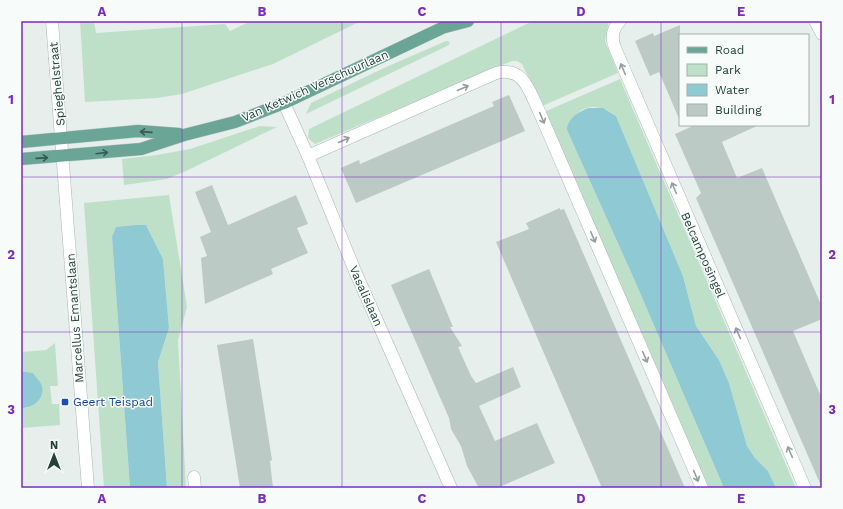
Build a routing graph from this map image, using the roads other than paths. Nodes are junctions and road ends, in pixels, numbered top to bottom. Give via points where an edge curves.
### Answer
1 (52, 21) edge
2 (468, 21) edge
3 (620, 21) edge
4 (815, 21) edge
5 (447, 24) edge
6 (822, 34) edge
7 (284, 103) junction
8 (184, 135) junction
9 (21, 142) edge
10 (62, 147) junction
11 (308, 156) junction
12 (21, 159) edge
13 (88, 488) edge
14 (451, 488) edge
15 (702, 488) edge
16 (805, 488) edge

1 - 10 street, Spieghelstraat
2 - 5 main road, Van Ketwich Verschuurlaan
16 -> 3 street, Belcamposingel via 612,43 613,31
4 - 6 street
5 - 7 main road, Van Ketwich Verschuurlaan
7 - 8 main road, Van Ketwich Verschuurlaan via 234,122
7 - 11 street, Vasalislaan
8 -> 10 main road, Van Ketwich Verschuurlaan via 138,131
10 -> 8 main road, Van Ketwich Verschuurlaan via 141,150
9 - 10 main road, Van Ketwich Verschuurlaan
12 -> 10 main road, Van Ketwich Verschuurlaan
10 - 13 street, Marcellus Emantslaan
11 - 14 street, Vasalislaan via 355,272
11 -> 15 street via 496,73 505,71 520,76 526,82

